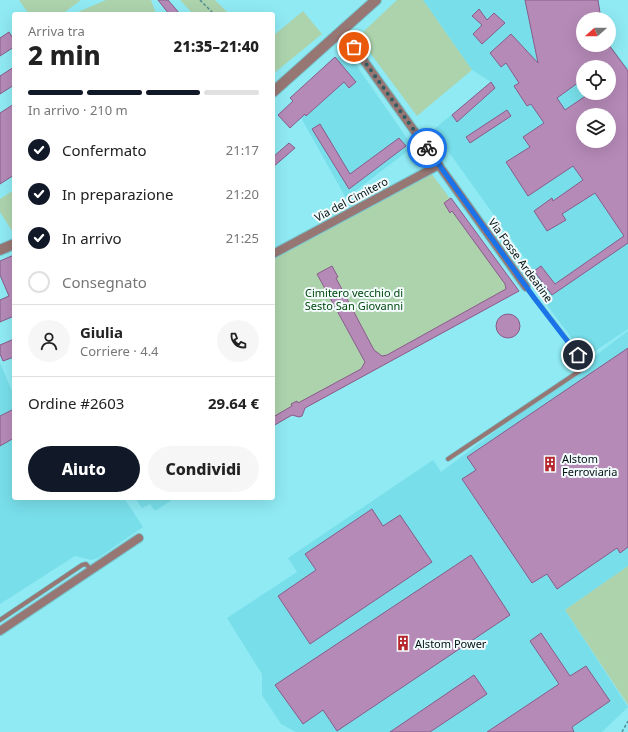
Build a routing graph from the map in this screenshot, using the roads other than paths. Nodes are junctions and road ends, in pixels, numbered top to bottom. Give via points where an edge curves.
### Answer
1 (376, 0) edge
2 (342, 30) junction
3 (275, 90) edge
4 (439, 165) junction
5 (12, 245) edge
6 (0, 250) edge
7 (275, 253) edge
8 (526, 287) joint
9 (448, 459) dead end
10 (140, 538) dead end
11 (91, 570) junction
12 (0, 620) edge
13 (0, 631) edge

1 - 2 street
2 - 3 street
2 - 4 street, Via Fosse Ardeatine
4 - 7 street, Via del Cimitero
4 - 8 street, Via Fosse Ardeatine
5 - 6 street
8 - 9 lane, Via Fosse Ardeatine via 587,366
10 - 11 street
11 - 12 lane via 86,564 82,565
11 - 13 street

